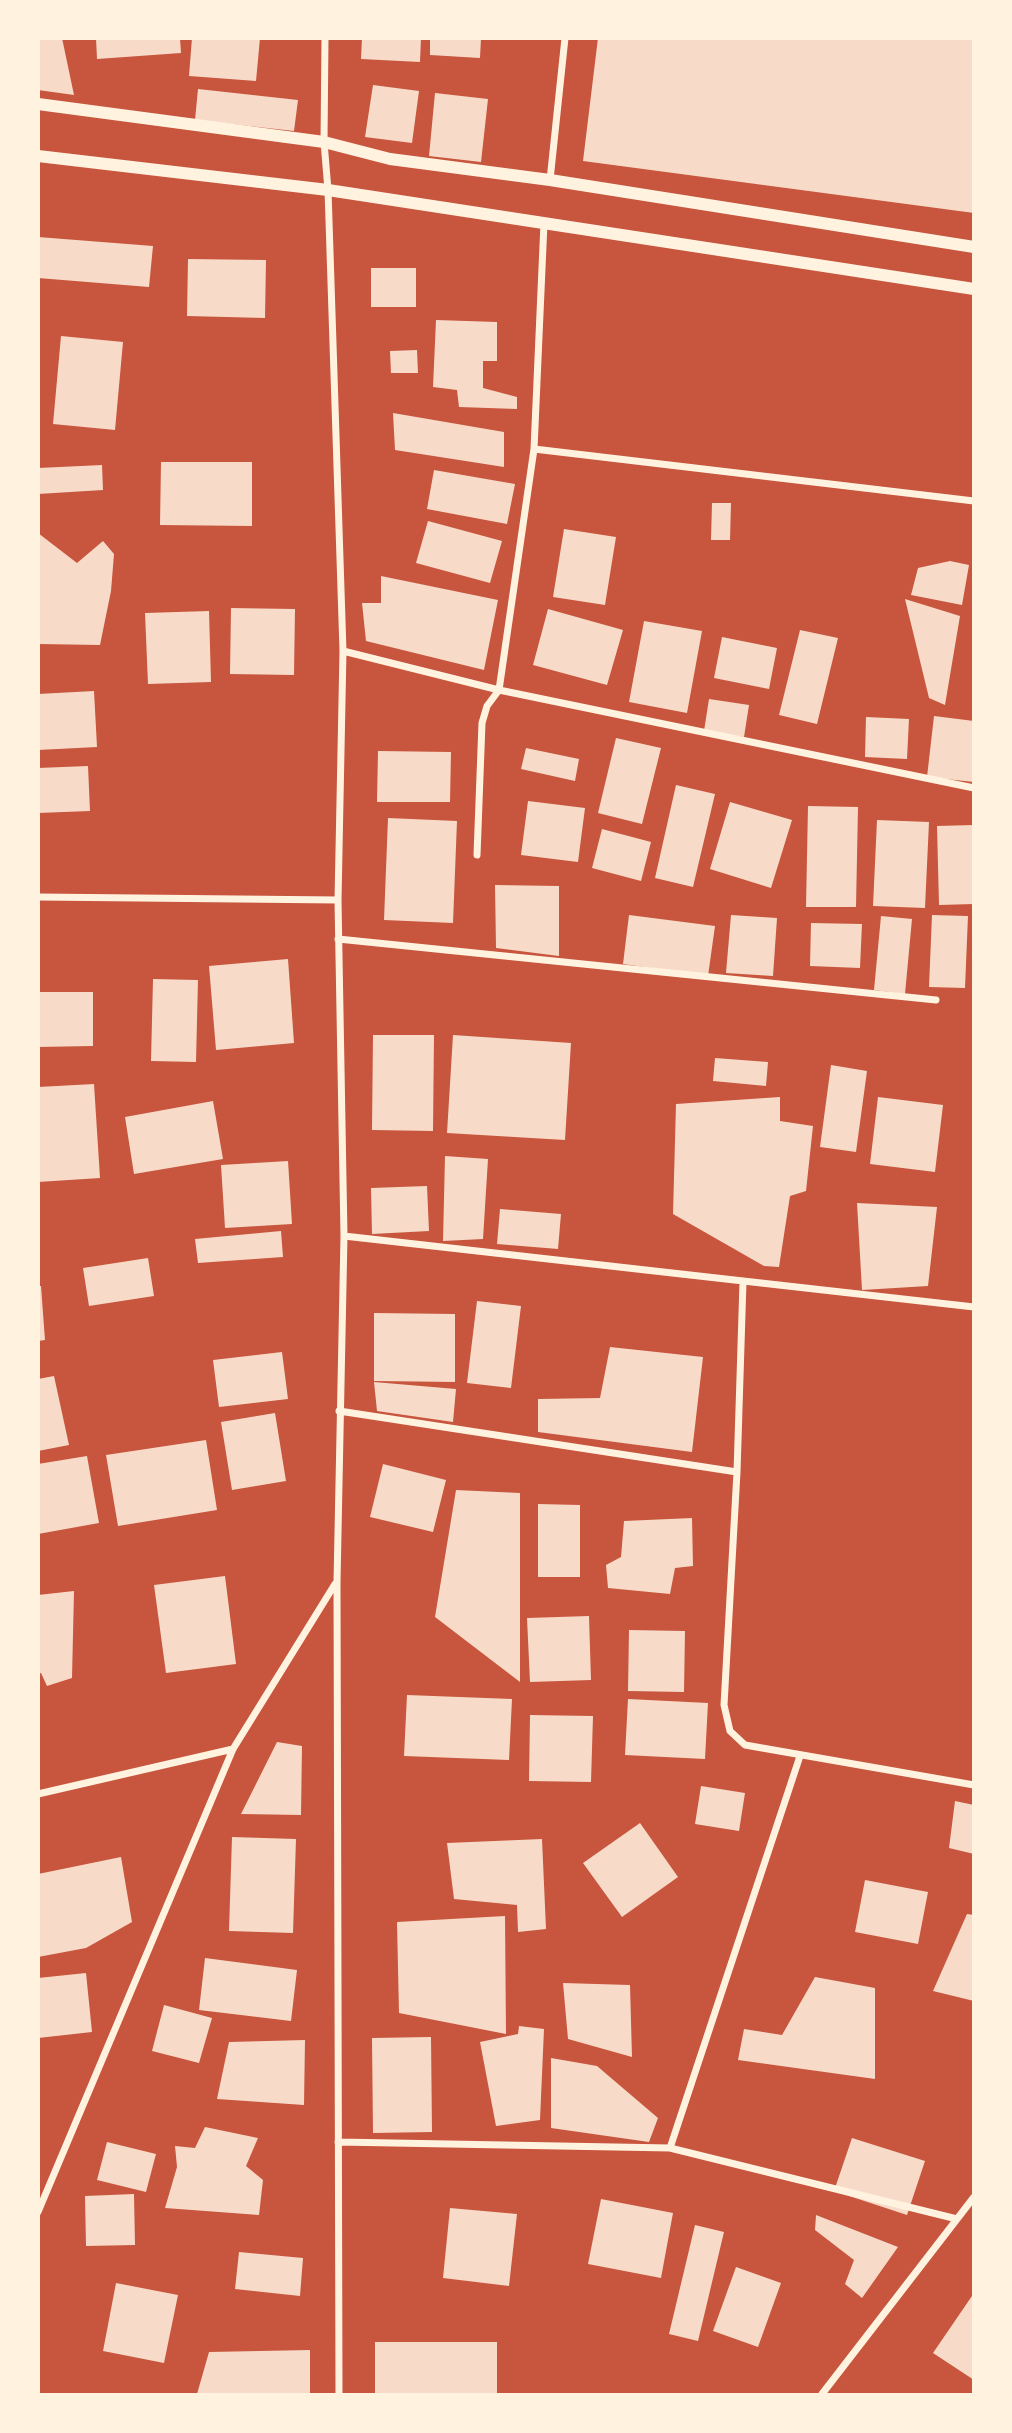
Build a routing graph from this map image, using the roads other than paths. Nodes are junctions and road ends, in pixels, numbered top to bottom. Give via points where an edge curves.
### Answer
1 (325, 38) edge
2 (565, 38) edge
3 (38, 104) edge
4 (324, 142) junction
5 (38, 156) edge
6 (550, 180) junction
7 (328, 190) junction
8 (544, 222) junction
9 (974, 247) edge
10 (974, 289) edge
11 (534, 449) junction
12 (974, 501) edge
13 (343, 651) junction
14 (499, 690) junction
15 (974, 789) edge
16 (477, 855) dead end
17 (38, 897) edge
18 (338, 901) junction
19 (338, 939) junction
20 (936, 999) dead end
21 (344, 1236) junction
22 (743, 1282) junction
23 (974, 1307) edge
24 (339, 1411) junction
25 (737, 1472) junction
26 (337, 1582) junction
27 (233, 1749) junction
28 (800, 1756) junction
29 (974, 1785) edge
30 (38, 1794) edge
31 (338, 2142) junction
32 (670, 2148) junction
33 (974, 2197) edge
34 (38, 2212) edge
35 (957, 2219) junction
36 (339, 2395) edge
37 (822, 2395) edge

1 - 4 street
2 - 6 street
3 - 4 street
4 - 6 street via 390,159
4 - 7 street
5 - 7 street
6 - 9 street
7 - 8 street
7 - 13 street
8 - 10 street
8 - 11 street
11 - 12 street
11 - 14 street
13 - 14 street
13 - 18 street
14 - 15 street
14 - 16 street via 486,706 482,723
17 - 18 street
18 - 19 street
19 - 20 street
19 - 21 street
21 - 22 street
21 - 24 street
22 - 23 street
22 - 25 street
24 - 25 street
24 - 26 street
25 - 28 street via 724,1704 730,1731 745,1745
26 - 27 street
26 - 31 street
27 - 30 street
27 - 34 street
28 - 29 street
28 - 32 street
31 - 32 street
31 - 36 street
32 - 35 street
33 - 35 street
35 - 37 street

